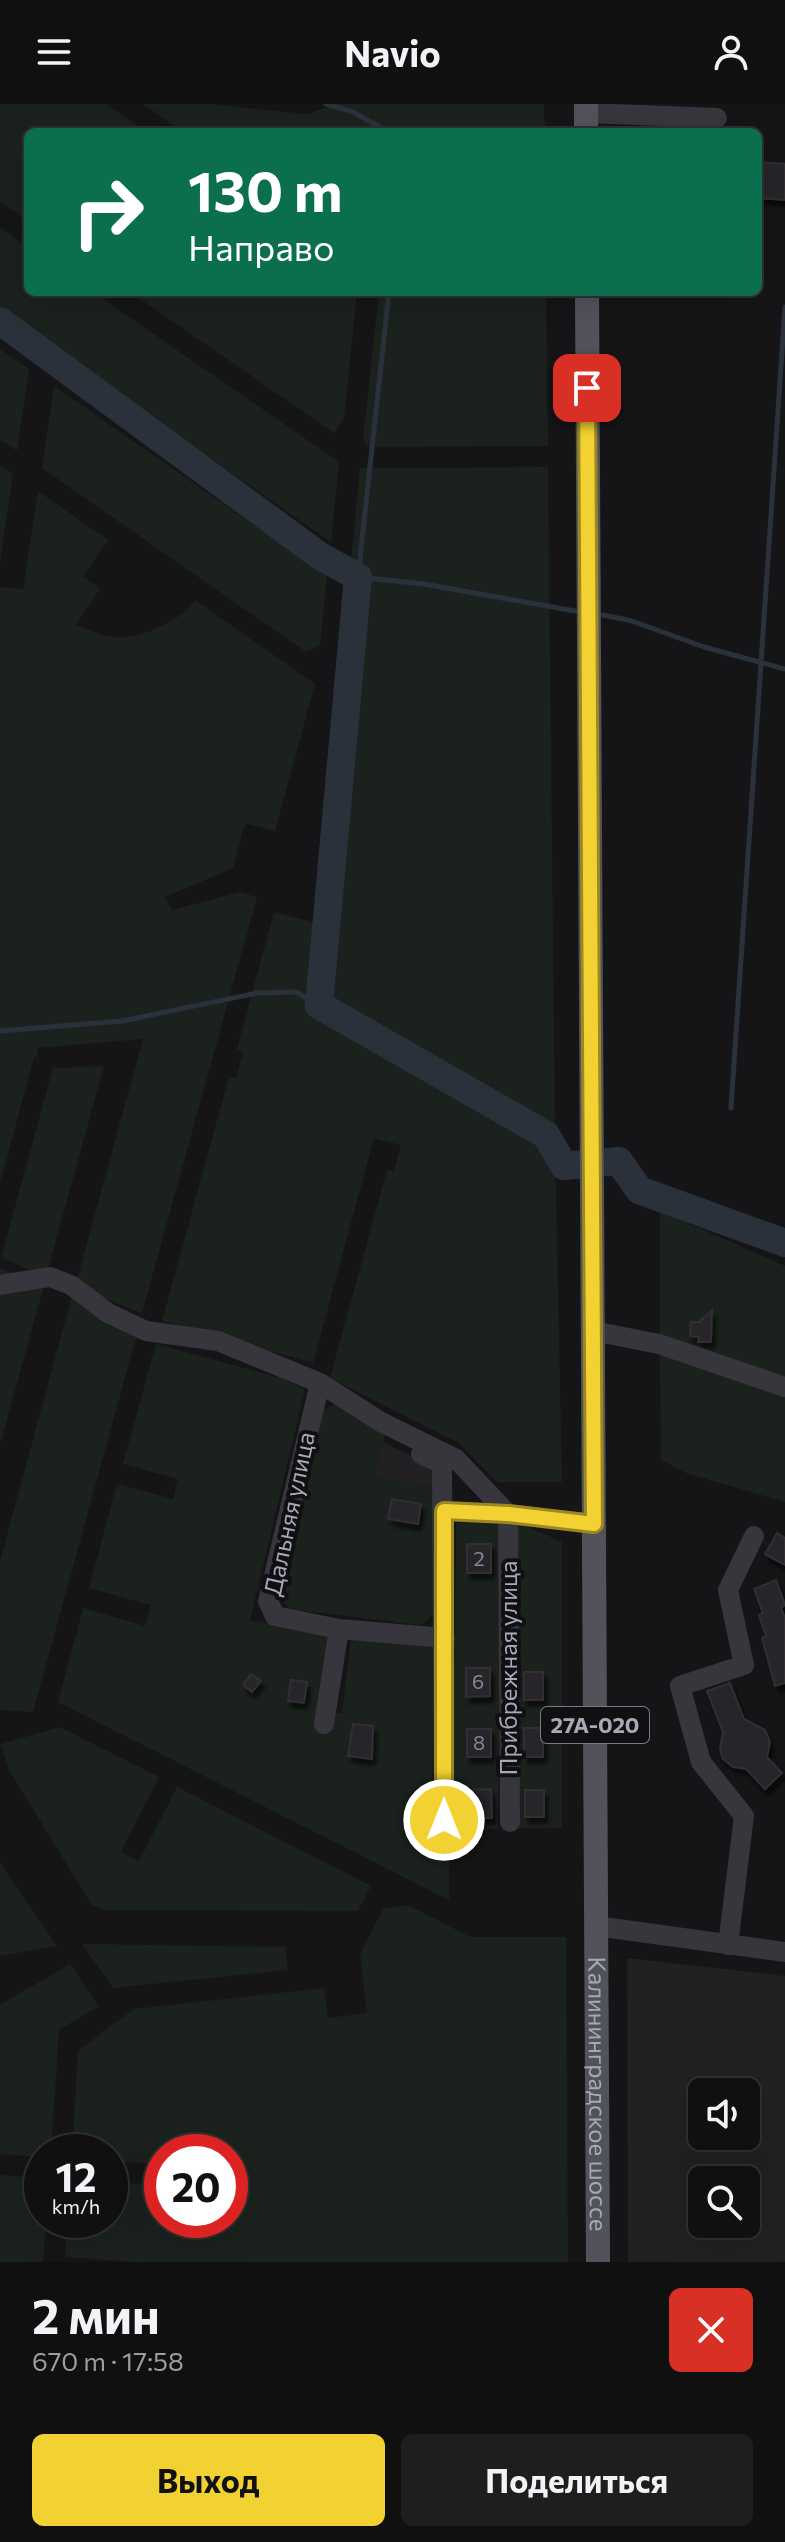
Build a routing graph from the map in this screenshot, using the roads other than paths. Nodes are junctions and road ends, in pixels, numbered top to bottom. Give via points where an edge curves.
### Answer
1 (586, 116) edge
2 (717, 118) dead end
3 (587, 296) edge
4 (0, 1285) edge
5 (593, 1331) junction
6 (320, 1383) junction
7 (785, 1387) edge
8 (392, 1439) dead end
9 (444, 1511) junction
10 (508, 1514) junction
11 (594, 1524) junction
12 (754, 1536) dead end
13 (339, 1629) junction
14 (445, 1638) junction
15 (324, 1724) dead end
16 (444, 1820) dead end
17 (510, 1822) dead end
18 (596, 1926) junction
19 (728, 1945) junction
20 (785, 1952) edge
21 (598, 2262) edge

1 - 2 street
3 - 5 main road, 27А-020
4 - 6 street via 50,1277 146,1331 218,1341
5 - 7 street via 659,1344
5 - 11 main road, 27А-020
6 - 10 street via 381,1422 456,1459
6 - 13 street, Дальняя улица via 268,1601 275,1616
8 - 9 street via 442,1464
9 - 10 street
9 - 14 street
10 - 11 street
10 - 17 street, Прибрежная улица
11 - 18 main road, 27А-020
12 - 19 street via 728,1590 744,1665 680,1686 701,1762 744,1816
13 - 14 street, Дальняя улица
13 - 15 street
14 - 16 street
18 - 19 street
18 - 21 main road, Калининградское шоссе / 27А-020
19 - 20 street

